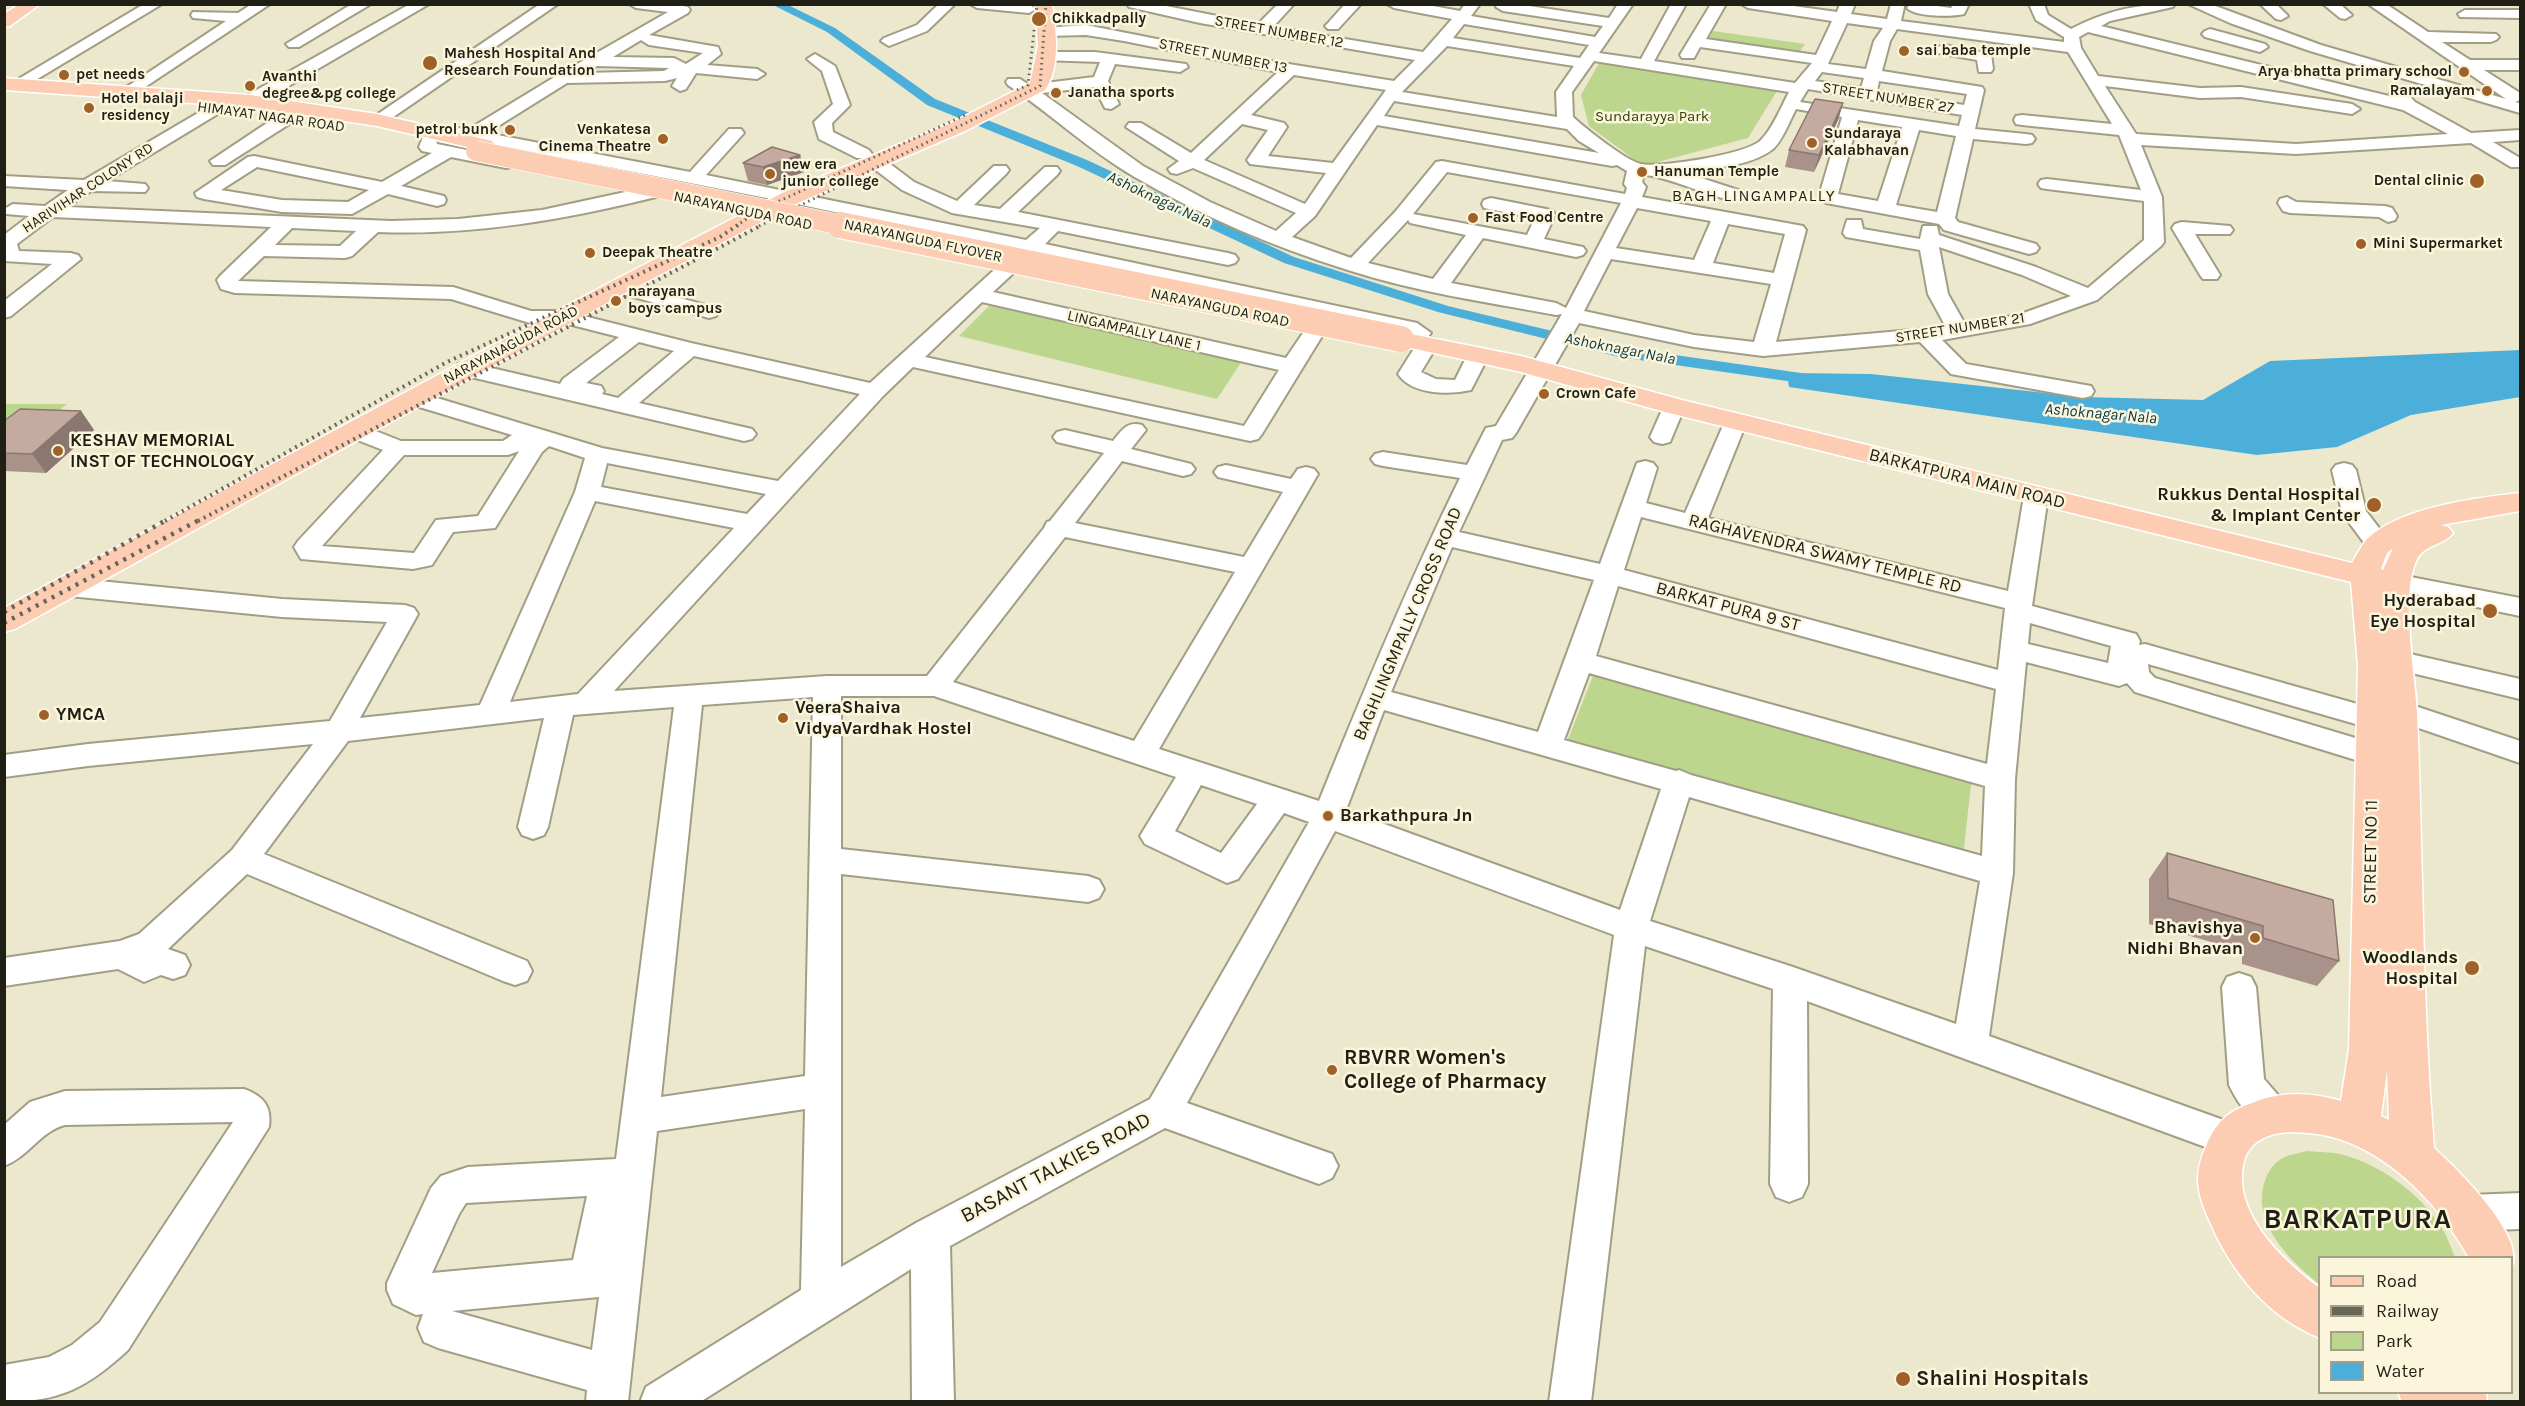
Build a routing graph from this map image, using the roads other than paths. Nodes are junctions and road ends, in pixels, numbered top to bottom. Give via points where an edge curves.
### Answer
1 (32, 4) edge
2 (155, 4) edge
3 (213, 4) edge
4 (364, 4) edge
5 (422, 4) edge
6 (551, 4) edge
7 (636, 4) edge
8 (948, 4) edge
9 (977, 4) edge
10 (1134, 4) edge
11 (1354, 4) edge
12 (1394, 4) edge
13 (1486, 4) edge
14 (1565, 4) edge
15 (1679, 4) edge
16 (1719, 4) edge
17 (1748, 4) edge
18 (1962, 4) edge
19 (2036, 4) edge
20 (2168, 4) edge
21 (2195, 4) edge
22 (2267, 4) edge
23 (2330, 4) edge
24 (2375, 4) edge
25 (2508, 4) edge
26 (1753, 5) edge
27 (1895, 5) edge
28 (1034, 6) edge
29 (1842, 9) edge
30 (266, 12) edge
31 (1199, 12) edge
32 (1288, 12) edge
33 (1620, 13) edge
34 (2520, 13) edge
35 (2465, 14) dead end
36 (2345, 15) dead end
37 (2281, 16) dead end
38 (241, 19) junction
39 (1315, 21) dead end
40 (4, 22) edge
41 (1454, 24) edge
42 (1893, 24) junction
43 (1333, 26) junction
44 (1665, 28) junction
45 (1262, 29) junction
46 (1725, 30) dead end
47 (1048, 31) junction
48 (610, 34) dead end
49 (1701, 34) junction
50 (2210, 34) dead end
51 (1294, 35) junction
52 (1767, 36) dead end
53 (2077, 37) junction
54 (2423, 37) junction
55 (2491, 37) dead end
56 (634, 38) junction
57 (889, 41) dead end
58 (1360, 46) junction
59 (343, 49) junction
60 (1590, 54) junction
61 (1047, 57) junction
62 (1425, 57) junction
63 (1818, 57) junction
64 (1648, 58) dead end
65 (816, 59) dead end
66 (1109, 59) junction
67 (599, 61) junction
68 (1258, 64) junction
69 (2465, 65) junction
70 (2520, 65) edge
71 (1180, 67) dead end
72 (692, 68) junction
73 (2210, 68) dead end
74 (1679, 69) junction
75 (1985, 69) dead end
76 (1290, 70) junction
77 (757, 74) dead end
78 (1872, 75) junction
79 (2391, 76) junction
80 (1023, 77) junction
81 (564, 78) junction
82 (581, 78) junction
83 (2092, 80) junction
84 (2486, 80) junction
85 (2520, 80) edge
86 (1100, 81) junction
87 (2421, 81) junction
88 (1930, 84) junction
89 (680, 86) dead end
90 (9, 87) edge
91 (1394, 91) junction
92 (127, 92) junction
93 (1798, 92) junction
94 (2200, 93) junction
95 (1867, 95) junction
96 (250, 101) junction
97 (2520, 101) edge
98 (1111, 104) dead end
99 (214, 108) junction
100 (2520, 108) edge
101 (2415, 109) junction
102 (1971, 111) junction
103 (1851, 114) junction
104 (288, 117) junction
105 (1240, 118) junction
106 (1372, 119) junction
107 (377, 120) junction
108 (2022, 120) dead end
109 (2440, 122) junction
110 (1912, 124) junction
111 (1571, 125) junction
112 (2406, 125) dead end
113 (2382, 127) dead end
114 (1135, 128) dead end
115 (735, 133) dead end
116 (1966, 133) junction
117 (2128, 135) junction
118 (2520, 135) edge
119 (2471, 138) junction
120 (2026, 139) dead end
121 (439, 143) junction
122 (478, 144) junction
123 (2335, 147) junction
124 (267, 154) dead end
125 (869, 158) junction
126 (1192, 161) junction
127 (2517, 163) dead end
128 (207, 169) dead end
129 (1337, 169) junction
130 (1000, 170) dead end
131 (1661, 170) junction
132 (1051, 171) dead end
133 (402, 177) junction
134 (1508, 178) junction
135 (693, 179) junction
136 (4, 181) edge
137 (1154, 181) junction
138 (33, 182) junction
139 (1630, 183) junction
140 (88, 184) junction
141 (2047, 184) dead end
142 (139, 188) dead end
143 (384, 188) junction
144 (654, 192) junction
145 (1737, 196) dead end
146 (2153, 197) junction
147 (437, 200) dead end
148 (765, 204) junction
149 (1491, 204) junction
150 (2288, 205) dead end
151 (9, 206) edge
152 (959, 209) junction
153 (1885, 209) junction
154 (47, 211) junction
155 (1308, 212) junction
156 (1004, 215) junction
157 (1722, 216) junction
158 (2388, 216) dead end
159 (1417, 219) dead end
160 (288, 222) junction
161 (1054, 225) junction
162 (373, 226) junction
163 (2223, 230) dead end
164 (1475, 233) junction
165 (1849, 233) dead end
166 (1934, 233) junction
167 (1278, 240) junction
168 (1533, 242) junction
169 (1030, 248) junction
170 (2030, 248) dead end
171 (259, 250) junction
172 (1576, 251) dead end
173 (1603, 252) junction
174 (1228, 259) dead end
175 (1010, 264) junction
176 (1355, 266) junction
177 (1701, 267) junction
178 (2210, 274) dead end
179 (1783, 280) junction
180 (619, 287) junction
181 (1438, 287) junction
182 (977, 295) junction
183 (2090, 296) junction
184 (4, 312) edge
185 (709, 312) dead end
186 (1562, 316) junction
187 (530, 317) junction
188 (564, 317) junction
189 (1316, 328) junction
190 (1959, 332) junction
191 (635, 335) junction
192 (1926, 336) junction
193 (1415, 338) junction
194 (690, 349) junction
195 (1763, 350) junction
196 (1478, 355) junction
197 (1536, 357) junction
198 (910, 360) junction
199 (1292, 366) junction
200 (466, 369) junction
201 (875, 391) junction
202 (2083, 391) dead end
203 (414, 398) junction
204 (626, 402) junction
205 (1674, 406) junction
206 (1736, 422) junction
207 (355, 430) junction
208 (744, 434) dead end
209 (536, 436) junction
210 (1065, 437) dead end
211 (1662, 437) dead end
212 (1123, 444) junction
213 (398, 447) junction
214 (598, 454) junction
215 (1383, 459) dead end
216 (1645, 468) dead end
217 (1183, 469) dead end
218 (2344, 470) dead end
219 (1226, 471) dead end
220 (1474, 473) junction
221 (783, 490) junction
222 (587, 492) junction
223 (2036, 496) junction
224 (2520, 502) edge
225 (1632, 507) junction
226 (2520, 516) edge
227 (1694, 521) junction
228 (751, 523) junction
229 (1056, 527) junction
230 (1444, 537) junction
231 (116, 551) junction
232 (1251, 567) junction
233 (2381, 567) junction
234 (1610, 575) junction
235 (69, 586) junction
236 (2520, 595) edge
237 (4, 601) edge
238 (2018, 607) junction
239 (2520, 607) edge
240 (4, 622) edge
241 (2015, 650) junction
242 (2397, 660) junction
243 (1580, 661) junction
244 (2011, 683) junction
245 (827, 686) junction
246 (935, 686) junction
247 (2520, 689) edge
248 (689, 697) junction
249 (1375, 697) junction
250 (573, 705) junction
251 (490, 714) junction
252 (2379, 722) junction
253 (339, 731) junction
254 (1548, 744) junction
255 (2520, 752) edge
256 (1141, 755) junction
257 (4, 766) edge
258 (1194, 772) junction
259 (2000, 778) junction
260 (1679, 782) junction
261 (1277, 799) junction
262 (1328, 816) junction
263 (533, 827) dead end
264 (243, 859) junction
265 (825, 860) junction
266 (1997, 873) junction
267 (1088, 889) dead end
268 (1631, 928) junction
269 (120, 955) junction
270 (173, 965) dead end
271 (515, 971) dead end
272 (4, 972) edge
273 (1790, 980) junction
274 (2239, 987) dead end
275 (1970, 1044) junction
276 (823, 1090) junction
277 (1163, 1111) junction
278 (2271, 1114) junction
279 (640, 1117) junction
280 (2358, 1126) junction
281 (2230, 1139) junction
282 (4, 1149) edge
283 (2413, 1157) junction
284 (1319, 1166) dead end
285 (621, 1177) junction
286 (1789, 1184) dead end
287 (2520, 1211) edge
288 (2470, 1213) junction
289 (930, 1236) junction
290 (2492, 1256) edge
291 (605, 1277) junction
292 (821, 1300) junction
293 (2318, 1314) edge
294 (438, 1328) dead end
295 (6, 1387) edge
296 (608, 1389) edge
297 (661, 1401) edge
298 (933, 1401) edge
299 (1570, 1401) edge

1 - 40 main road
2 - 90 street
3 - 38 street via 198,16
4 - 59 street via 294,44
5 - 59 street
6 - 107 street
7 - 56 street via 683,10
8 - 57 street via 922,28
9 - 28 street
10 - 31 street, STREET NUMBER 12
11 - 43 street
12 - 41 street
13 - 33 street
14 - 33 street
15 - 44 street
16 - 49 street
17 - 26 street
18 - 27 street via 1959,11 1951,12
19 - 53 street via 2041,16
20 - 53 street via 2122,13
21 - 79 street
22 - 37 street
23 - 36 street
24 - 54 street
25 - 34 street
26 - 29 street via 1803,13
27 - 42 street
28 - 47 main road
28 - 80 main road via 1031,46
29 - 42 street
29 - 63 street
30 - 38 street
31 - 45 street, STREET NUMBER 12
32 - 45 street
33 - 60 street
34 - 35 street
38 - 92 street
39 - 43 street
41 - 60 street
41 - 60 street
41 - 62 street
42 - 53 street
42 - 78 street
43 - 58 street via 1370,34
44 - 49 street
44 - 64 street
45 - 51 street, STREET NUMBER 12
46 - 49 street
47 - 61 main road
47 - 68 street, STREET NUMBER 13 via 1086,30
48 - 56 street
49 - 63 street
49 - 74 street
50 - 79 street
51 - 58 street, STREET NUMBER 12
51 - 68 street
52 - 63 street
53 - 83 street, STREET NUMBER 21
53 - 101 street
54 - 55 street
54 - 69 street
56 - 67 street
56 - 72 street via 712,50 713,54
58 - 62 street, STREET NUMBER 12
59 - 96 street
60 - 74 street
60 - 111 street via 1564,92 1565,118
61 - 66 street
61 - 80 main road via 1038,86
62 - 91 street
63 - 78 street
63 - 93 street via 1797,83
65 - 125 street via 828,69 842,105 822,122 825,135
66 - 71 street
66 - 86 street
67 - 81 street
67 - 82 street
67 - 82 street via 679,65 665,76
68 - 76 street, STREET NUMBER 13
69 - 70 street
69 - 84 street
72 - 77 street
72 - 89 street
73 - 94 street
74 - 93 street
75 - 88 street via 1985,57 1934,49
76 - 91 street, STREET NUMBER 13
76 - 105 street
78 - 88 street
78 - 95 street
79 - 87 street
79 - 101 street
80 - 86 street
80 - 125 main road, NARAYANAGUDA ROAD via 994,96
80 - 125 main road, NARAYANAGUDA ROAD via 958,127
80 - 137 street, STREET NUMBER 21 via 1119,158
81 - 82 street
81 - 122 street
83 - 94 street
83 - 117 street, STREET NUMBER 21
84 - 85 street
84 - 87 street
84 - 97 street
86 - 98 street
87 - 100 street
88 - 102 street via 1976,90
90 - 92 main road, HIMAYAT NAGAR ROAD
90 - 99 main road, HIMAYAT NAGAR ROAD
91 - 106 street
91 - 111 street, STREET NUMBER 13
92 - 96 main road, HIMAYAT NAGAR ROAD
93 - 95 street, STREET NUMBER 27
93 - 103 street
93 - 131 street via 1767,144 1752,153
94 - 101 street via 2241,92 2373,112
95 - 102 street, STREET NUMBER 27
96 - 107 main road, HIMAYAT NAGAR ROAD
99 - 104 main road, HIMAYAT NAGAR ROAD
99 - 140 street, HARIVIHAR COLONY RD
101 - 109 street
102 - 116 street
103 - 110 street
103 - 153 street via 1828,196
104 - 121 main road, HIMAYAT NAGAR ROAD
104 - 128 street
105 - 126 street
105 - 129 street via 1278,127 1256,160
106 - 129 street
106 - 139 street
107 - 121 main road, HIMAYAT NAGAR ROAD
108 - 117 street
109 - 112 street
109 - 119 street
110 - 116 street
110 - 153 street
111 - 139 street
113 - 123 street via 2311,131
114 - 126 street
115 - 135 street
116 - 120 street
116 - 166 street
117 - 123 street via 2296,149
117 - 146 street, STREET NUMBER 21
118 - 119 street
119 - 123 street
119 - 127 street
121 - 122 main road, NARAYANGUDA FLYOVER
121 - 133 street
121 - 144 street, NARAYANGUDA ROAD
122 - 135 street, NARAYANGUDA ROAD
122 - 193 main road, NARAYANGUDA FLYOVER, bridge
124 - 133 street
125 - 148 main road, NARAYANAGUDA ROAD
125 - 152 street via 908,186
126 - 137 street
126 - 155 street
129 - 155 street
130 - 152 street
131 - 139 street
131 - 145 street
132 - 156 street
133 - 143 street
134 - 139 street
134 - 149 street
134 - 176 street via 1448,167
135 - 148 street, NARAYANGUDA ROAD
136 - 138 street
137 - 167 street, STREET NUMBER 21
138 - 140 street
138 - 151 street
139 - 157 street
139 - 173 street
139 - 186 street via 1590,253
140 - 142 street
140 - 154 street, HARIVIHAR COLONY RD
141 - 146 street
143 - 143 street via 254,161 204,193 282,206 352,208
143 - 147 street
144 - 148 street, NARAYANGUDA ROAD
144 - 162 street via 542,216 458,225
146 - 183 street, STREET NUMBER 21 via 2154,242
148 - 169 street, NARAYANGUDA ROAD
148 - 175 street, NARAYANGUDA ROAD
148 - 180 main road, NARAYANAGUDA ROAD
148 - 187 main road, NARAYANAGUDA ROAD
149 - 164 street
149 - 168 street via 1546,215
150 - 158 street via 2385,212
151 - 154 street
152 - 156 street
153 - 166 street
154 - 160 street
154 - 184 street, HARIVIHAR COLONY RD via 7,242 10,256 71,259
155 - 167 street
156 - 161 street
157 - 177 street
157 - 179 street via 1796,230
159 - 164 street
160 - 162 street
160 - 171 street
161 - 169 street
161 - 174 street
162 - 171 street via 345,252
163 - 178 street via 2182,228
164 - 168 street
164 - 181 street
165 - 166 street
166 - 170 street via 1951,226
166 - 183 street
166 - 190 street via 1938,294
167 - 176 street, STREET NUMBER 21
168 - 172 street
169 - 175 street
169 - 193 street, NARAYANGUDA ROAD via 1410,327
171 - 187 street via 227,280 228,285 453,293
173 - 177 street
173 - 186 street
175 - 182 street
175 - 189 street, NARAYANGUDA ROAD
176 - 181 street, STREET NUMBER 21
177 - 179 street
179 - 195 street
180 - 185 street
180 - 188 main road, NARAYANAGUDA ROAD
181 - 186 street, STREET NUMBER 21
182 - 198 street
182 - 199 street, LINGAMPALLY LANE 1
183 - 190 street, STREET NUMBER 21 via 2024,320
186 - 195 street, STREET NUMBER 21
186 - 197 street
187 - 188 street
187 - 231 main road, NARAYANAGUDA ROAD
188 - 191 street
188 - 200 main road, NARAYANAGUDA ROAD
189 - 193 street, NARAYANGUDA ROAD via 1407,345
189 - 199 street
190 - 192 street, STREET NUMBER 21
191 - 194 street
191 - 204 street via 571,384
192 - 195 street, STREET NUMBER 21
192 - 202 street via 1959,369
193 - 196 main road
193 - 196 street via 1409,374 1416,380 1454,388 1463,385
193 - 197 main road
194 - 201 street
194 - 204 street
196 - 197 main road
197 - 205 main road, BARKATPURA MAIN ROAD
197 - 220 street, BAGHLINGMPALLY CROSS ROAD via 1504,433 1494,433
197 - 233 main road via 1994,475
198 - 199 street via 1250,434
198 - 201 street
200 - 203 main road, NARAYANAGUDA ROAD
200 - 204 street
201 - 221 street
203 - 207 main road, NARAYANAGUDA ROAD
203 - 209 street
204 - 208 street
205 - 206 main road, BARKATPURA MAIN ROAD
205 - 211 street
206 - 223 main road, BARKATPURA MAIN ROAD
206 - 227 street
207 - 213 street
207 - 231 main road, NARAYANAGUDA ROAD
209 - 213 street via 508,448
209 - 213 street via 533,448 486,523 445,525 423,559 310,553 307,547
209 - 214 street
210 - 212 street
212 - 217 street
212 - 229 street
214 - 221 street
214 - 222 street
215 - 220 street
216 - 225 street
218 - 233 street via 2354,512
219 - 232 street via 1302,481
220 - 230 street, BAGHLINGMPALLY CROSS ROAD
221 - 228 street
222 - 228 street
222 - 251 street
223 - 233 main road, BARKATPURA MAIN ROAD
223 - 238 street
224 - 233 main road via 2424,519 2397,531
225 - 227 street, RAGHAVENDRA SWAMY TEMPLE RD
225 - 234 street
226 - 233 main road via 2443,531 2418,542
227 - 238 street, RAGHAVENDRA SWAMY TEMPLE RD
228 - 250 street
229 - 232 street
229 - 246 street
230 - 234 street, BARKAT PURA 9 ST
230 - 249 street, BAGHLINGMPALLY CROSS ROAD
231 - 235 main road, NARAYANAGUDA ROAD
231 - 237 main road, NARAYANAGUDA ROAD
232 - 256 street
233 - 236 street
233 - 239 street
233 - 242 main road
233 - 252 main road, STREET NO 11 via 2374,666
234 - 243 street
234 - 244 street, BARKAT PURA 9 ST
235 - 240 main road, NARAYANAGUDA ROAD
235 - 253 street via 282,608 405,614
238 - 241 street
238 - 241 street, RAGHAVENDRA SWAMY TEMPLE RD via 2126,641 2119,676
241 - 244 street
242 - 247 street
242 - 252 main road
243 - 254 street
243 - 259 street
244 - 259 street
245 - 246 street
245 - 248 street
245 - 265 street
246 - 256 street
248 - 250 street
248 - 279 street
249 - 254 street
249 - 262 street, BAGHLINGMPALLY CROSS ROAD
250 - 251 street
250 - 263 street
251 - 253 street
252 - 252 street via 2145,653 2135,659 2136,678 2145,685
252 - 255 street
252 - 280 main road, STREET NO 11 via 2369,1049
252 - 283 main road
253 - 257 street
253 - 264 street
254 - 260 street
256 - 258 street
258 - 261 street
258 - 261 street via 1156,836 1227,870
259 - 266 street
260 - 266 street
260 - 268 street
261 - 262 street
262 - 268 street
262 - 277 street, BASANT TALKIES ROAD
264 - 269 street via 151,944
264 - 271 street
265 - 267 street
265 - 276 street
266 - 275 street
268 - 273 street
268 - 299 street
269 - 270 street via 144,968 158,959
269 - 272 street
273 - 275 street
273 - 286 street
274 - 278 street via 2247,1085
275 - 281 street
276 - 279 street
276 - 292 street
277 - 284 street
277 - 289 street, BASANT TALKIES ROAD
278 - 280 main road via 2298,1113
278 - 281 main road via 2247,1123
279 - 285 street
280 - 283 main road
281 - 293 main road via 2219,1166 2222,1201 2240,1240 2271,1278
282 - 295 street via 43,1114 65,1108 244,1105 253,1114 251,1126 114,1336 87,1360 53,1377
283 - 288 main road via 2444,1183
285 - 291 street
285 - 291 street via 454,1189 407,1282 407,1290 416,1295
287 - 288 street
288 - 290 main road
289 - 292 street, BASANT TALKIES ROAD
289 - 298 street
291 - 296 street
292 - 297 street, BASANT TALKIES ROAD
294 - 296 street

